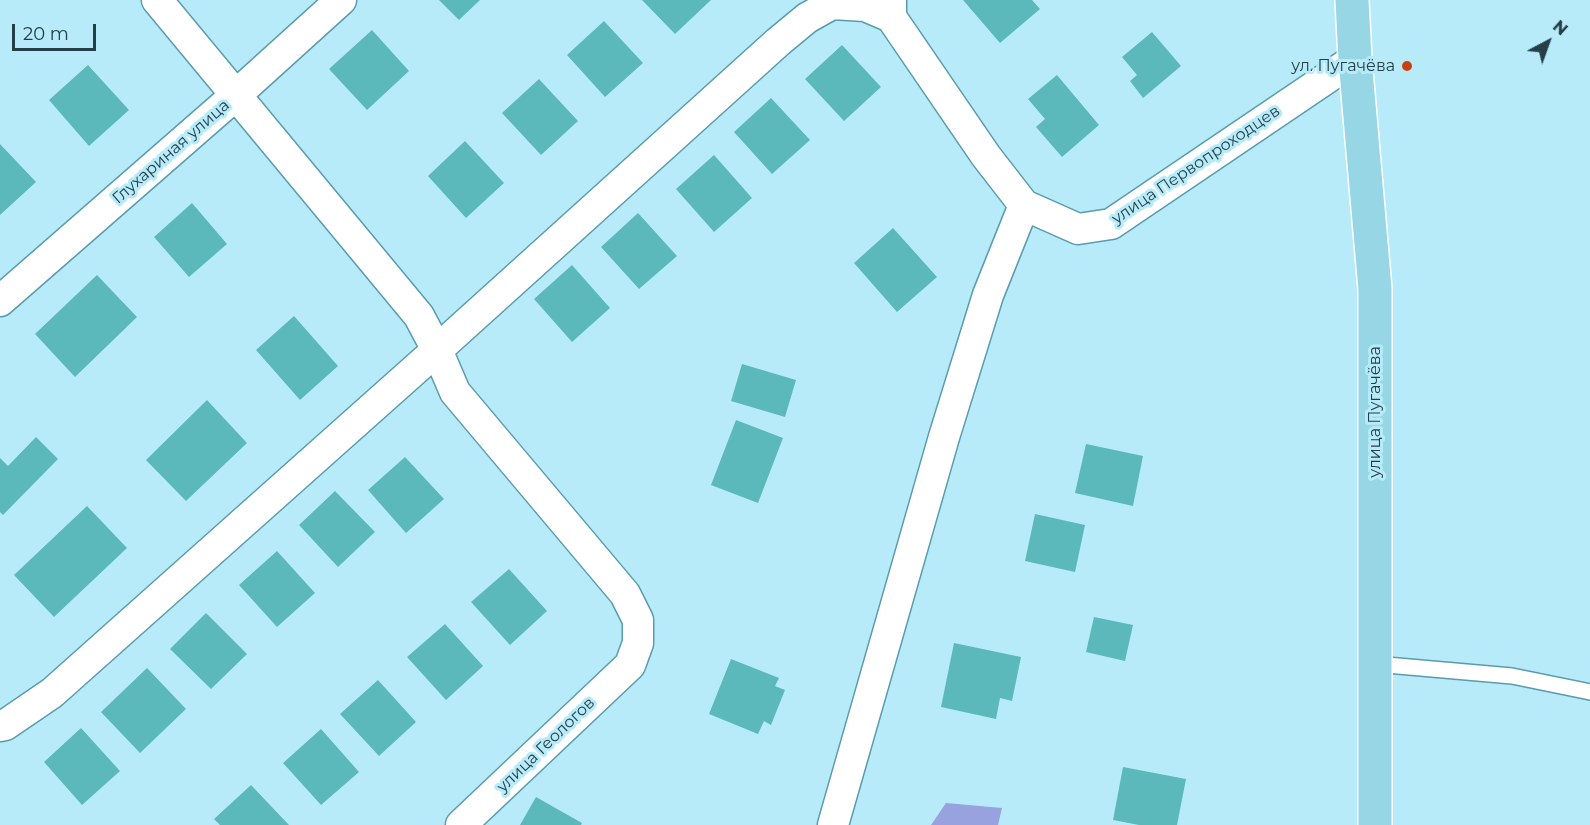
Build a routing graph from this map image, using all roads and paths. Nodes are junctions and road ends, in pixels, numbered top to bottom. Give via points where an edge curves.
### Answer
1 (157, 0) edge
2 (341, 0) edge
3 (1352, 0) edge
4 (891, 9) edge
5 (1355, 59) junction
6 (236, 95) junction
7 (1024, 205) junction
8 (0, 301) edge
9 (437, 350) junction
10 (1375, 664) junction
11 (1590, 692) edge
12 (0, 726) edge
13 (461, 825) edge
14 (833, 825) edge
15 (1375, 825) edge

1 - 6 street
2 - 6 street, Глухариная улица
3 - 5 main road, улица Пугачёва
4 - 7 street, улица Первопроходцев via 986,156
4 - 9 street via 832,4 807,18
5 - 7 street, улица Первопроходцев via 1111,224 1078,229
5 - 10 main road, улица Пугачёва via 1375,289
6 - 8 street, Глухариная улица
6 - 9 street via 419,315
7 - 14 street via 988,295
9 - 12 street via 52,693
9 - 13 street, улица Геологов via 455,392 625,594 638,620 638,643 630,665
10 - 11 lane via 1512,676
10 - 15 main road, улица Пугачёва

